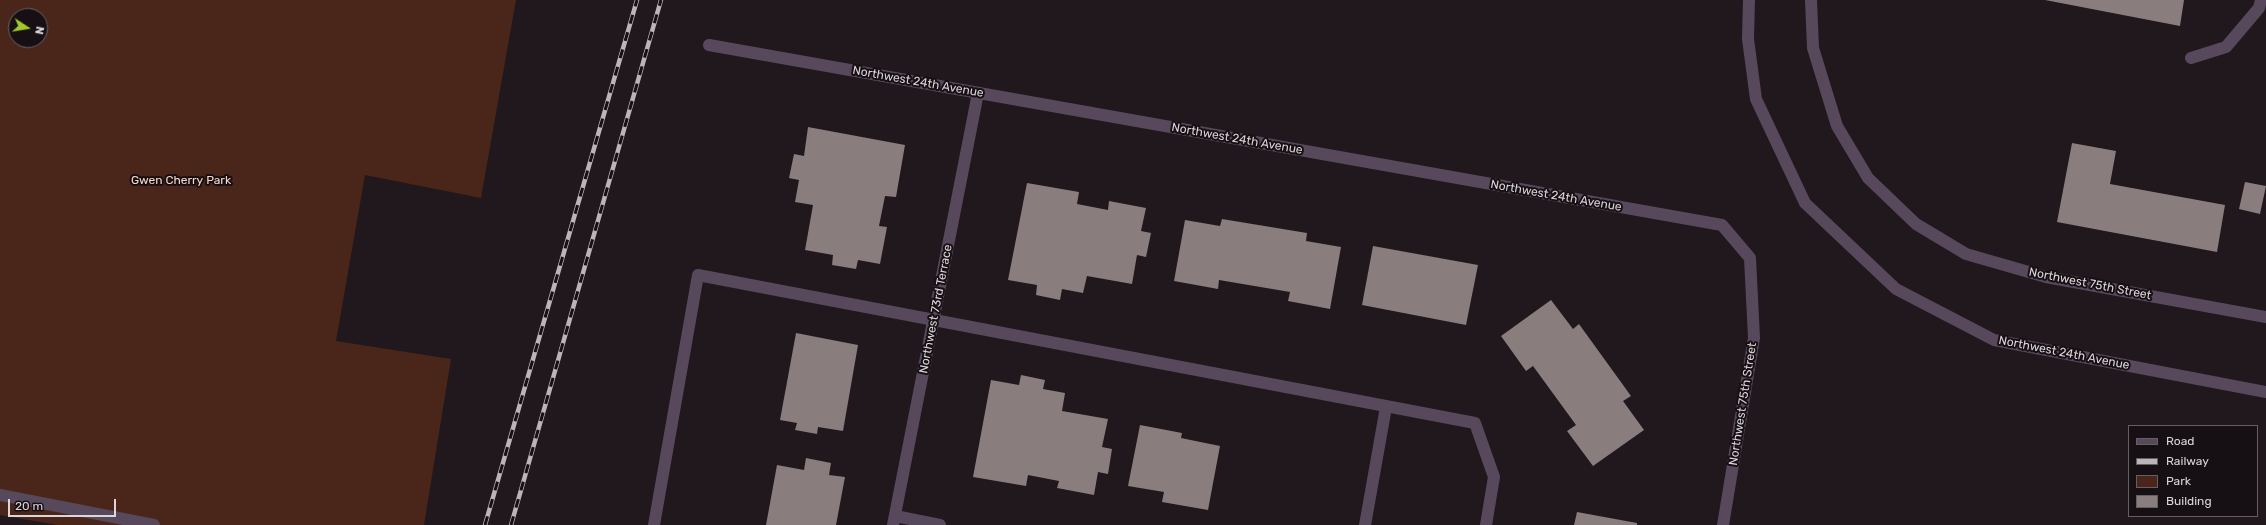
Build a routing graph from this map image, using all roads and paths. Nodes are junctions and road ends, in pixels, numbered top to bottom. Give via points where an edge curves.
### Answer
1 (1749, 0) edge
2 (1811, 0) edge
3 (2261, 0) edge
4 (709, 45) dead end
5 (2191, 58) dead end
6 (978, 93) junction
7 (1750, 258) joint
8 (2266, 317) edge
9 (934, 320) junction
10 (2266, 392) edge
11 (1386, 407) junction
12 (0, 495) edge
13 (894, 520) edge
14 (154, 525) edge
15 (654, 525) edge
16 (940, 525) edge
17 (1365, 525) edge
18 (1486, 525) edge
19 (1723, 525) edge

1 - 10 street, Northwest 24th Avenue via 1748,39 1756,98 1805,203 1896,289 1994,340
2 - 8 street, Northwest 75th Street via 1813,48 1837,126 1868,178 1916,224 1966,254 2046,277
3 - 5 street via 2259,8 2226,47
4 - 6 street, Northwest 24th Avenue
6 - 7 street, Northwest 24th Avenue via 1722,226
6 - 9 street, Northwest 73rd Terrace
7 - 19 street, Northwest 75th Street via 1754,338
9 - 11 street
9 - 13 street, Northwest 73rd Terrace
9 - 15 street via 698,275
11 - 17 street
11 - 18 street via 1475,423 1494,477
12 - 14 street
13 - 16 street

